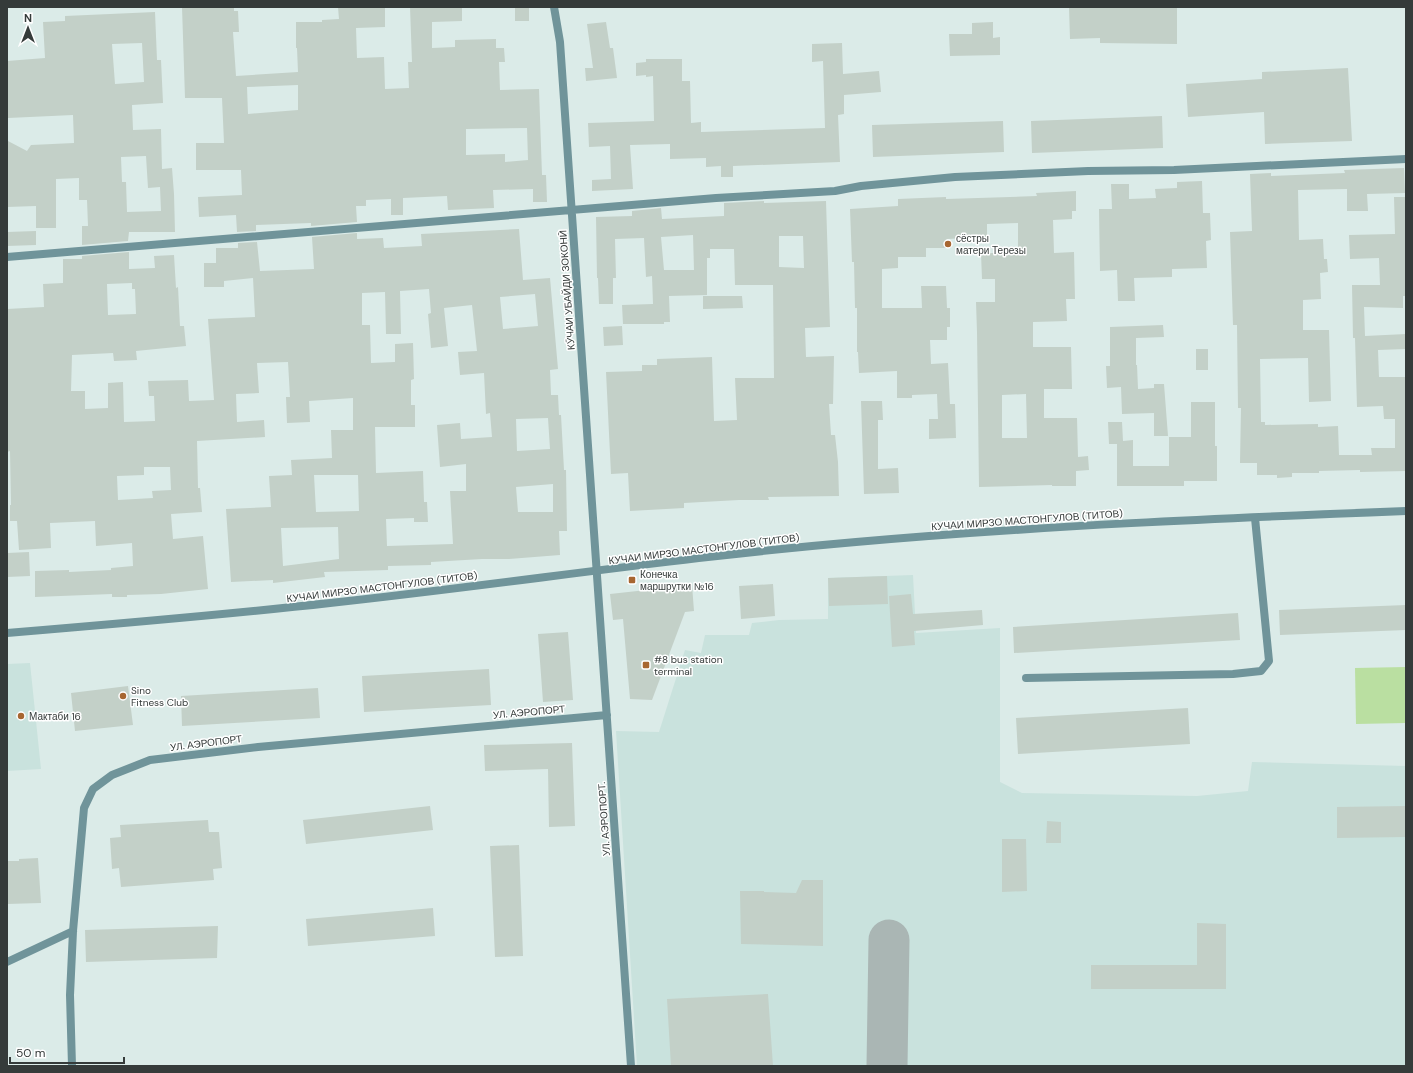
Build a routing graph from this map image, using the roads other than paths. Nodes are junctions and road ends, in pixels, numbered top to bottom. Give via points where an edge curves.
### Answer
1 (554, 7) edge
2 (1406, 159) edge
3 (571, 210) junction
4 (7, 257) edge
5 (1406, 511) edge
6 (1255, 518) junction
7 (596, 571) junction
8 (7, 633) edge
9 (1026, 678) dead end
10 (607, 715) junction
11 (73, 931) junction
12 (7, 962) edge
13 (72, 1066) edge
14 (631, 1066) edge

1 - 3 street, КӮЧАИ УБАЙДИ ЗОКОНӢ via 560,42
2 - 3 street via 956,177 835,191
3 - 4 street
3 - 7 street, КӮЧАИ УБАЙДИ ЗОКОНӢ
5 - 6 street, КУЧАИ МИРЗО МАСТОНГУЛОВ (ТИТОВ)
6 - 7 street, КУЧАИ МИРЗО МАСТОНГУЛОВ (ТИТОВ) via 1105,524 855,542
6 - 9 street via 1269,661 1261,671 1233,674
7 - 8 street, КУЧАИ МИРЗО МАСТОНГУЛОВ (ТИТОВ) via 214,616
7 - 10 street, УЛ. АЭРОПОРТ.
10 - 11 street, УЛ. АЭРОПОРТ via 258,747 150,760 112,775 94,789 84,808
10 - 14 street, УЛ. АЭРОПОРТ.
11 - 12 street
11 - 13 street, УЛ. АЭРОПОРТ via 70,995

